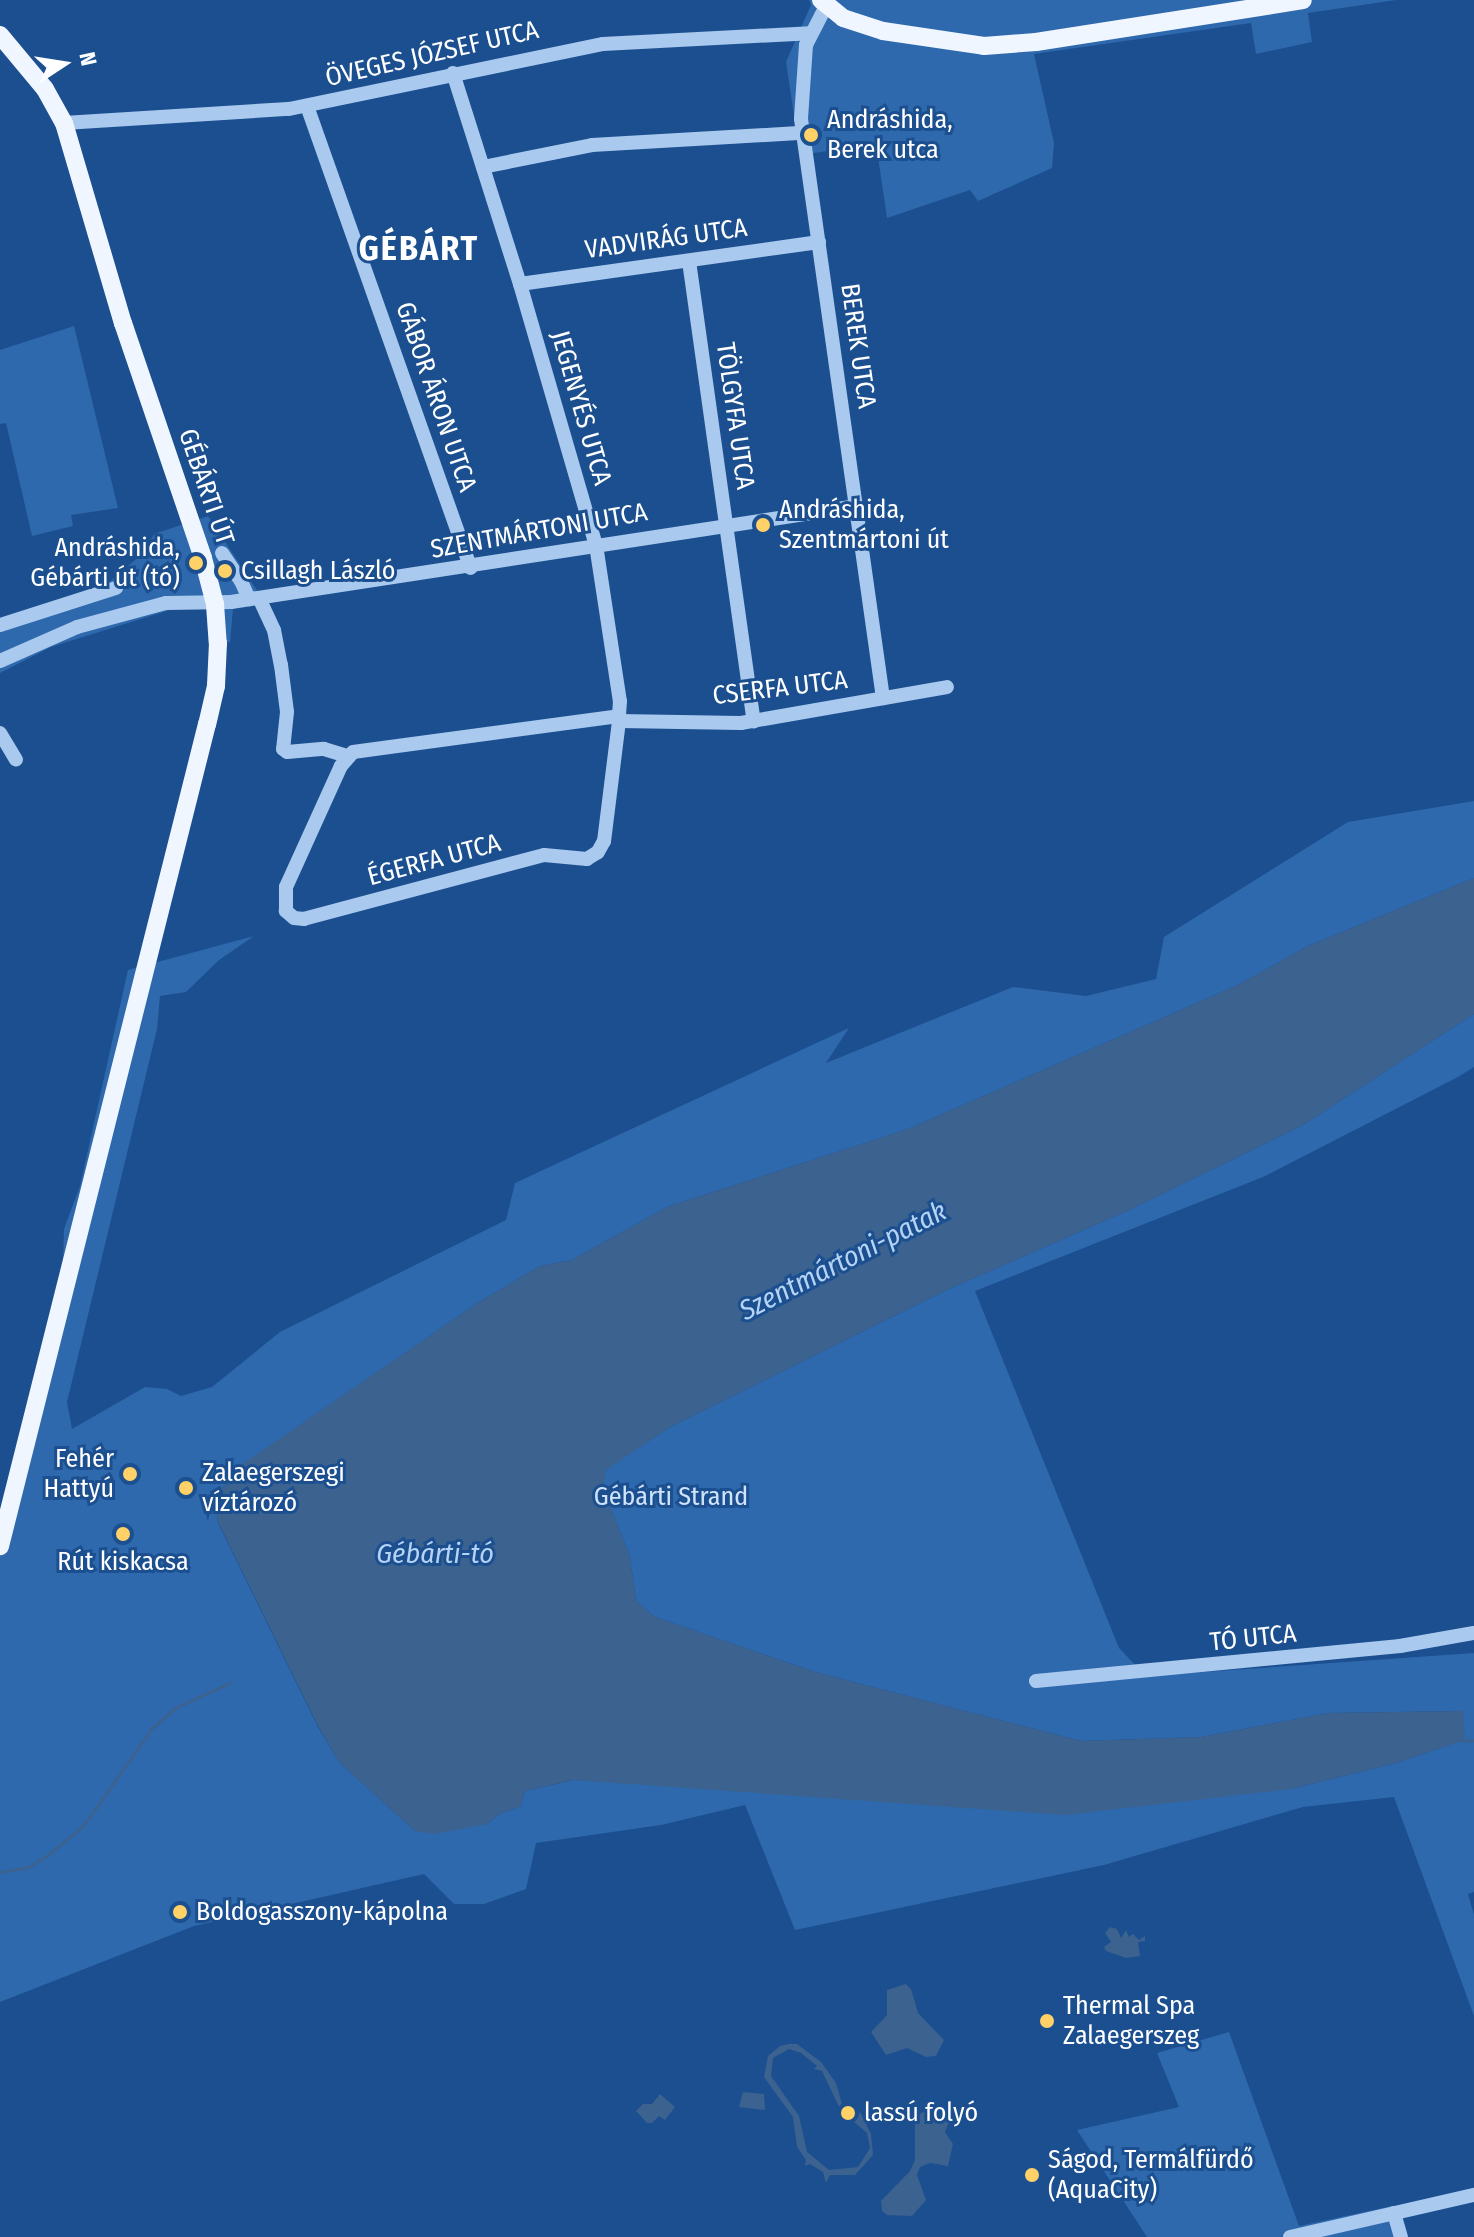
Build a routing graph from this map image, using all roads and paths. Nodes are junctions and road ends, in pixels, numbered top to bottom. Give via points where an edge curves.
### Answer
1 (1303, 0) edge
2 (824, 3) edge
3 (810, 33) junction
4 (0, 35) edge
5 (453, 73) junction
6 (307, 106) junction
7 (64, 123) junction
8 (803, 133) junction
9 (483, 167) junction
10 (819, 242) junction
11 (689, 261) junction
12 (520, 284) junction
13 (857, 506) junction
14 (726, 525) junction
15 (596, 545) junction
16 (222, 553) dead end
17 (471, 568) junction
18 (116, 588) dead end
19 (254, 599) junction
20 (70, 604) junction
21 (215, 604) junction
22 (0, 625) edge
23 (77, 627) junction
24 (0, 661) edge
25 (947, 687) dead end
26 (883, 698) junction
27 (619, 718) junction
28 (754, 721) junction
29 (0, 733) edge
30 (347, 756) junction
31 (0, 764) edge
32 (593, 856) joint
33 (0, 1546) edge
34 (1474, 1633) edge
35 (1036, 1681) dead end
36 (1474, 2195) edge
37 (1394, 2213) junction
38 (1290, 2237) edge
39 (1401, 2237) edge

1 - 2 main road via 999,45 947,43 852,22
2 - 3 street, BEREK UTCA
3 - 5 street, ÖVEGES JÓZSEF UTCA via 603,44
3 - 8 street, BEREK UTCA via 802,69
4 - 7 main road, GÉBÁRTI ÚT via 45,89
5 - 6 street, ÖVEGES JÓZSEF UTCA
5 - 9 street, JEGENYÉS UTCA
6 - 7 street, ÖVEGES JÓZSEF UTCA
6 - 17 street, GÁBOR ÁRON UTCA
7 - 21 main road, GÉBÁRTI ÚT
8 - 9 street via 592,145
8 - 10 street, BEREK UTCA
9 - 12 street, JEGENYÉS UTCA
10 - 11 street, VADVIRÁG UTCA
10 - 13 street, BEREK UTCA
11 - 12 street, VADVIRÁG UTCA
11 - 14 street, TÖLGYFA UTCA
12 - 15 street, JEGENYÉS UTCA
13 - 14 street, SZENTMÁRTONI UTCA
13 - 26 street, BEREK UTCA
14 - 15 street, SZENTMÁRTONI UTCA
14 - 28 street, TÖLGYFA UTCA
15 - 17 street, SZENTMÁRTONI UTCA
15 - 27 street, JEGENYÉS UTCA via 620,692
16 - 19 street, GÉBÁRTI ÚT
17 - 19 street, SZENTMÁRTONI UTCA
18 - 20 street
19 - 21 street, SZENTMÁRTONI UTCA
19 - 30 street, CSERFA UTCA via 274,630 281,665 287,712 283,749 324,749
20 - 22 street
20 - 23 street
21 - 23 street, SZENTMÁRTONI UTCA via 166,603
21 - 33 main road, GÉBÁRTI ÚT via 218,653 213,698
23 - 24 street, SZENTMÁRTONI UTCA
25 - 26 street, CSERFA UTCA
26 - 28 street, CSERFA UTCA
27 - 28 street, CSERFA UTCA
27 - 30 street, CSERFA UTCA via 364,749
27 - 32 street, JEGENYÉS UTCA via 604,841
29 - 31 street via 20,758
30 - 32 street, ÉGERFA UTCA via 286,887 283,901 288,914 299,919 544,855
34 - 35 street, TÓ UTCA via 1400,1646
36 - 37 street
37 - 38 street
37 - 39 street

